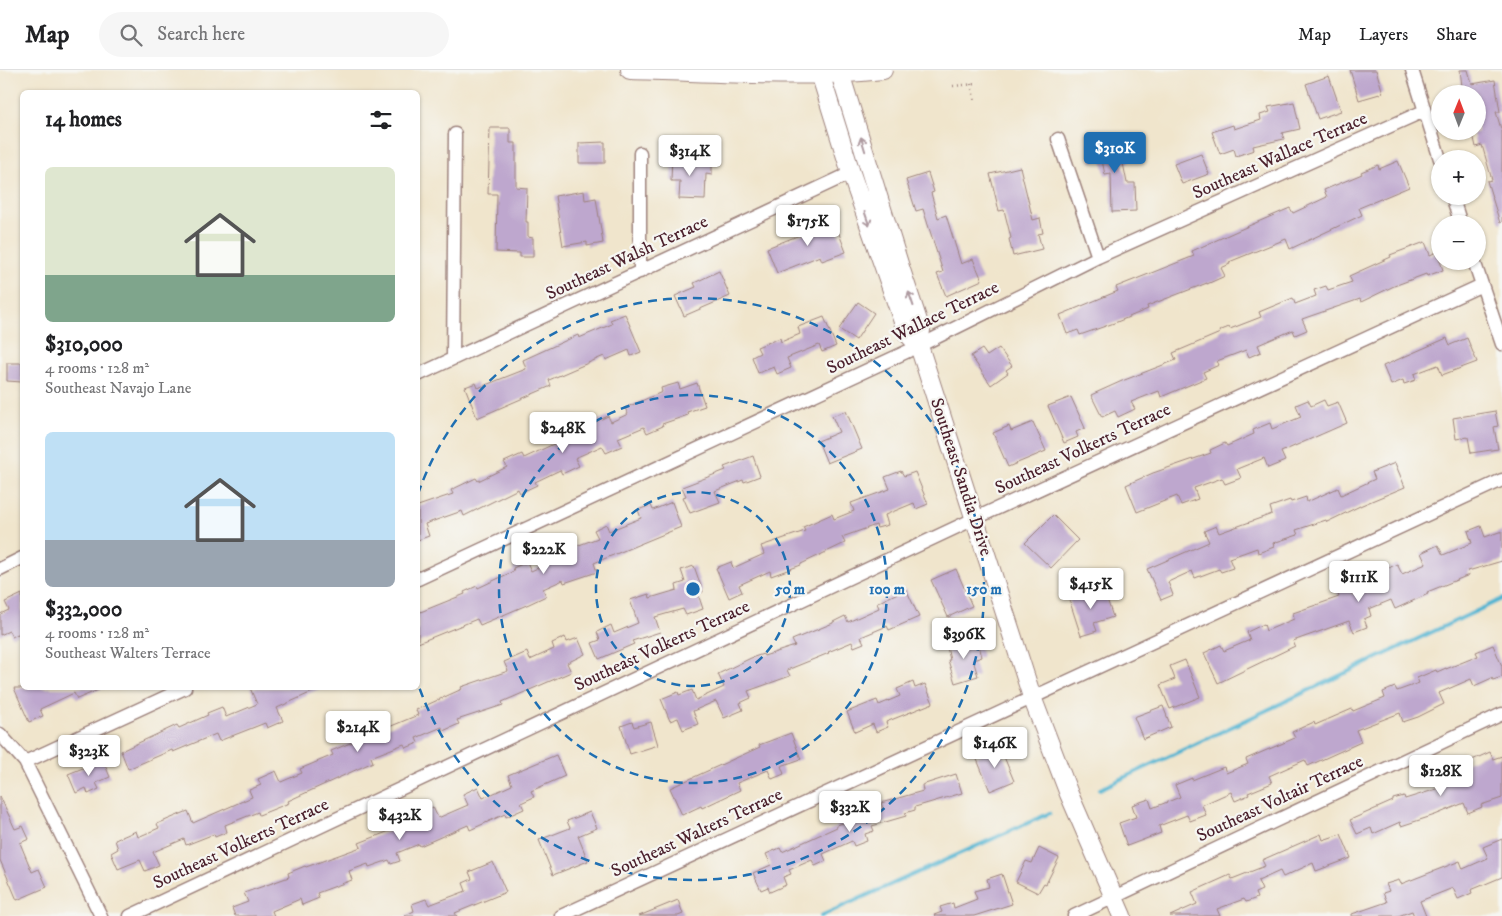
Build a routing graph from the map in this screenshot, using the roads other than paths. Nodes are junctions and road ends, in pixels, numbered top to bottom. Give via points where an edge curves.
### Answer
1 (630, 70) edge
2 (883, 70) edge
3 (1412, 70) edge
4 (820, 72) edge
5 (840, 72) edge
6 (1424, 111) junction
7 (455, 134) dead end
8 (1058, 139) dead end
9 (1437, 150) edge
10 (640, 153) dead end
11 (851, 173) junction
12 (1098, 257) junction
13 (1477, 270) edge
14 (640, 272) junction
15 (1482, 285) junction
16 (1502, 344) edge
17 (919, 346) junction
18 (453, 358) junction
19 (420, 374) edge
20 (1502, 480) edge
21 (974, 519) junction
22 (20, 559) edge
23 (0, 569) edge
24 (420, 578) edge
25 (181, 690) edge
26 (1032, 697) junction
27 (1502, 714) edge
28 (0, 734) edge
29 (25, 762) junction
30 (1113, 898) junction
31 (101, 916) edge
32 (130, 916) edge
33 (561, 916) edge
34 (1074, 916) edge
35 (1122, 916) edge

1 - 4 street
2 - 5 street
3 - 6 street
4 - 5 street
4 - 11 street, Southeast Sandia Drive
17 -> 5 street, Southeast Sandia Drive via 921,330
6 - 9 street
6 - 12 street, Southeast Wallace Terrace
7 - 18 street
8 - 12 street
10 - 14 street
11 - 14 street, Southeast Walsh Terrace
11 -> 17 street, Southeast Sandia Drive via 907,333
12 - 17 street, Southeast Wallace Terrace
13 - 15 street
14 - 18 street, Southeast Walsh Terrace
15 - 16 street
15 - 21 street, Southeast Volkerts Terrace
17 - 21 street, Southeast Sandia Drive
17 - 24 street, Southeast Wallace Terrace
18 - 19 street, Southeast Walsh Terrace
20 - 26 street, Southeast Walters Terrace
21 - 26 street, Southeast Sandia Drive
21 - 32 street, Southeast Volkerts Terrace
22 - 23 street
25 - 29 street
26 - 30 street, Southeast Sandia Drive
26 - 33 street, Southeast Walters Terrace
27 - 30 street, Southeast Voltair Terrace
28 - 29 street
29 - 31 street
30 - 34 street, Southeast Voltair Terrace
30 - 35 street, Southeast Sandia Drive

